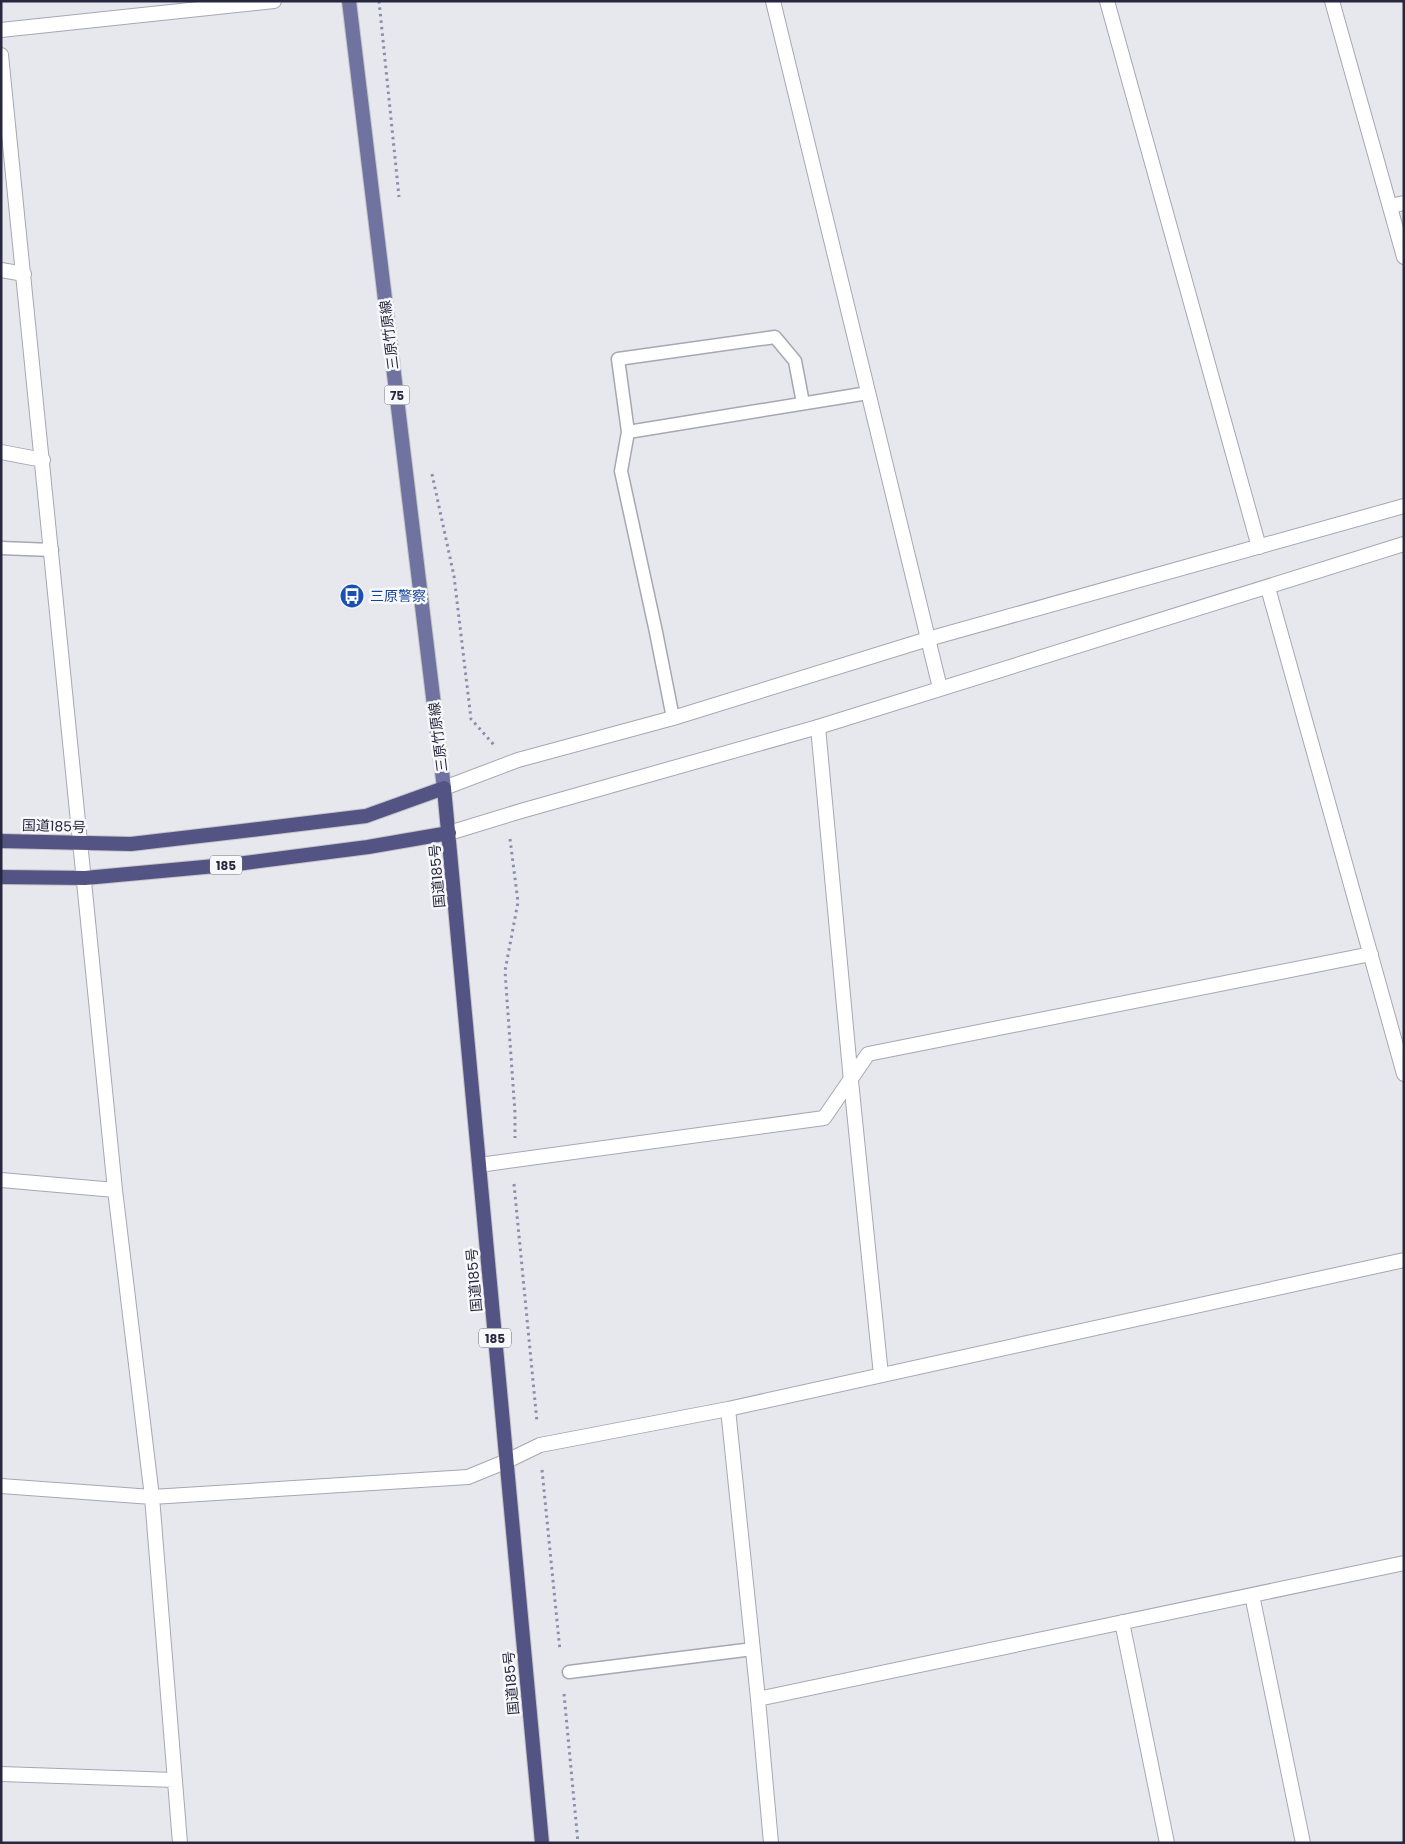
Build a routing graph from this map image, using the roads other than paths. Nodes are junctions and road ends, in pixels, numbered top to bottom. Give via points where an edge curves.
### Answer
1 (274, 1) edge
2 (349, 1) edge
3 (773, 1) edge
4 (1107, 1) edge
5 (1332, 1) edge
6 (1, 30) edge
7 (1, 55) edge
8 (1404, 202) edge
9 (1390, 206) junction
10 (1404, 257) edge
11 (1, 270) edge
12 (24, 274) junction
13 (868, 392) junction
14 (803, 403) junction
15 (628, 432) junction
16 (1, 452) edge
17 (43, 460) junction
18 (1404, 506) edge
19 (1404, 544) edge
20 (1259, 547) junction
21 (1, 548) edge
22 (52, 550) junction
23 (1268, 588) junction
24 (928, 639) junction
25 (940, 688) junction
26 (673, 718) junction
27 (818, 727) junction
28 (444, 788) junction
29 (449, 833) junction
30 (1, 840) edge
31 (81, 843) junction
32 (1, 877) edge
33 (85, 878) junction
34 (1371, 954) junction
35 (1404, 1074) edge
36 (851, 1081) junction
37 (479, 1165) junction
38 (1, 1180) edge
39 (115, 1190) junction
40 (1404, 1260) edge
41 (881, 1375) junction
42 (728, 1409) junction
43 (507, 1461) junction
44 (1, 1486) edge
45 (152, 1497) junction
46 (1404, 1563) edge
47 (1252, 1595) junction
48 (1122, 1622) junction
49 (753, 1649) junction
50 (569, 1672) dead end
51 (758, 1699) junction
52 (1, 1774) edge
53 (175, 1780) junction
54 (180, 1843) edge
55 (542, 1843) edge
56 (771, 1843) edge
57 (1167, 1843) edge
58 (1303, 1843) edge

1 - 6 street
2 - 28 main road, 三原竹原線 / 75
3 - 13 street
4 - 20 street
5 - 9 street
7 - 12 street
8 - 9 street
9 - 10 street
11 - 12 street
12 - 17 street
13 - 14 lane
13 - 24 street
14 - 15 lane
14 - 15 lane via 795,360 775,337 618,359
15 - 26 lane via 621,471
16 - 17 street
17 - 22 street
18 - 20 street
19 - 23 street
20 - 24 street
21 - 22 lane
22 - 31 street
23 - 25 street
23 - 34 street
24 - 25 street
24 - 26 street
25 - 27 street
26 - 28 street via 518,760
27 - 29 street
27 - 36 street
28 - 29 highway, 国道185号 / 185
28 - 31 highway, 国道185号 / 185 via 366,816 131,844
29 - 33 highway, 国道185号 / 185 via 236,864
29 - 37 highway, 国道185号 / 185
30 - 31 highway, 国道185号 / 185
31 - 33 street
32 - 33 highway, 国道185号 / 185
33 - 39 street
34 - 35 street
34 - 36 street via 868,1054
36 - 37 street via 824,1118
36 - 41 street
37 - 43 highway, 国道185号 / 185
38 - 39 street
39 - 45 street
40 - 41 street
41 - 42 street
42 - 43 street via 540,1445
42 - 49 street
43 - 45 street via 468,1477
43 - 55 highway, 国道185号 / 185
44 - 45 street
45 - 53 street
46 - 47 street
47 - 48 street
47 - 58 street
48 - 51 street
48 - 57 street
49 - 50 lane
49 - 51 street
51 - 56 street
52 - 53 street
53 - 54 street

